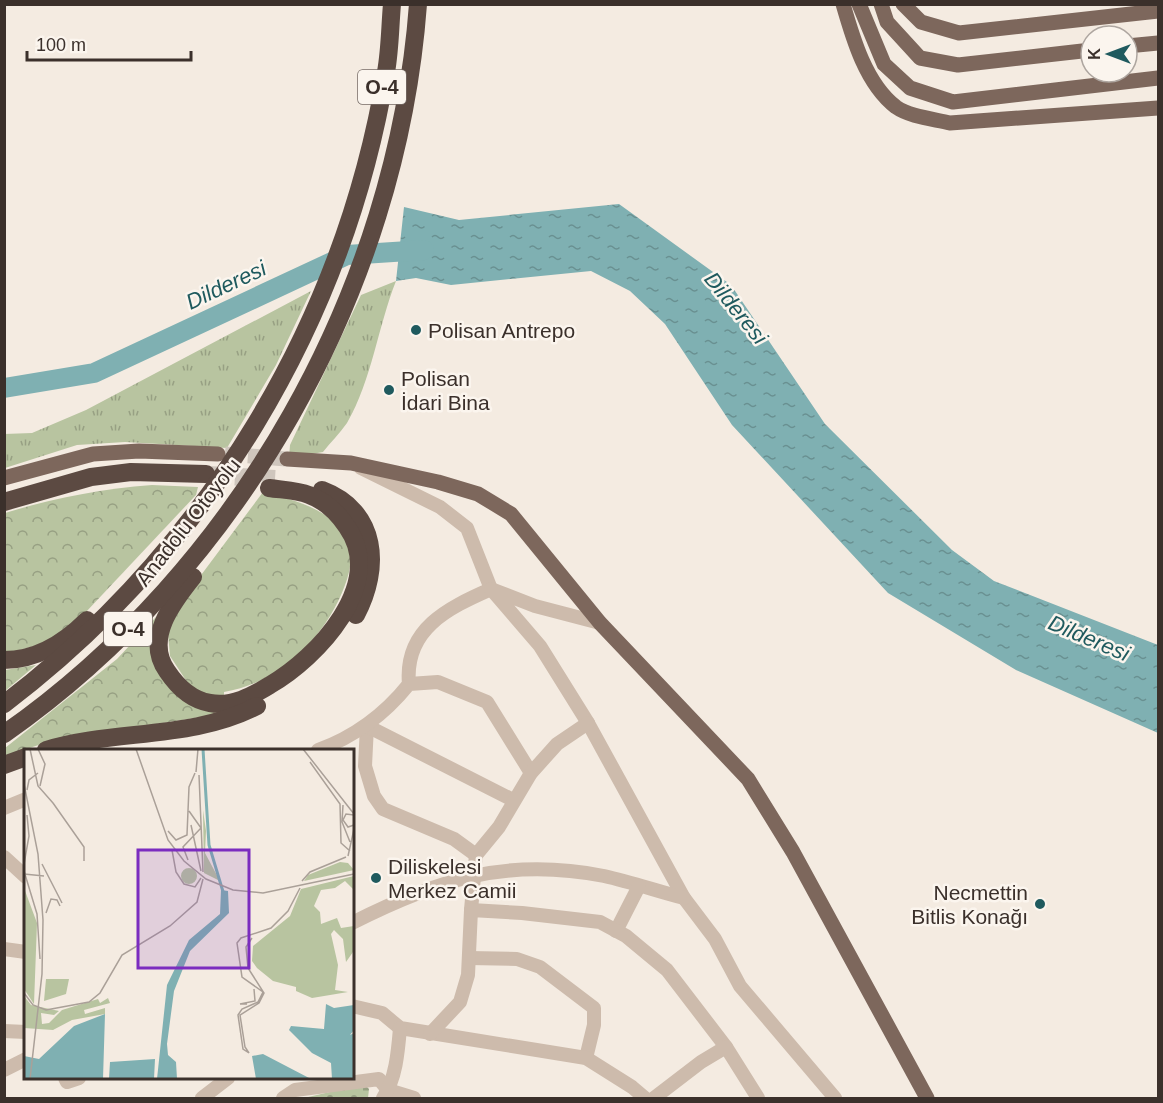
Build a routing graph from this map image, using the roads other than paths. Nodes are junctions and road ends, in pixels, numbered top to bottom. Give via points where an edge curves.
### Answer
1 (392, 4) edge
2 (418, 4) edge
3 (843, 4) edge
4 (860, 4) edge
5 (880, 4) edge
6 (903, 4) edge
7 (1158, 11) edge
8 (1158, 43) edge
9 (1139, 45) edge
10 (1079, 51) edge
11 (1158, 78) edge
12 (1158, 108) edge
13 (218, 454) tunnel mouth
14 (287, 459) tunnel mouth
15 (351, 463) junction
16 (4, 478) edge
17 (205, 484) junction
18 (4, 502) edge
19 (234, 506) junction
20 (4, 510) edge
21 (491, 589) junction
22 (600, 623) junction
23 (4, 660) edge
24 (410, 684) junction
25 (4, 704) edge
26 (588, 723) junction
27 (367, 726) junction
28 (4, 734) edge
29 (51, 749) edge
30 (321, 749) edge
31 (24, 758) edge
32 (4, 765) edge
33 (531, 773) junction
34 (24, 800) edge
35 (513, 800) junction
36 (4, 808) edge
37 (476, 855) junction
38 (4, 857) edge
39 (474, 874) junction
40 (24, 875) edge
41 (639, 886) junction
42 (684, 898) junction
43 (471, 910) junction
44 (354, 922) edge
45 (616, 931) junction
46 (4, 949) edge
47 (24, 952) edge
48 (469, 958) junction
49 (354, 1006) edge
50 (399, 1028) junction
51 (4, 1031) edge
52 (24, 1032) edge
53 (430, 1034) junction
54 (726, 1047) junction
55 (586, 1058) junction
56 (24, 1060) edge
57 (4, 1070) edge
58 (226, 1079) edge
59 (385, 1094) edge
60 (202, 1098) edge
61 (283, 1098) edge
62 (414, 1098) edge
63 (645, 1098) edge
64 (654, 1098) edge
65 (758, 1098) edge
66 (835, 1098) edge
67 (927, 1098) edge

1 - 17 highway, Anadolu Otoyolu / O-4 via 386,72 364,169 341,245 304,337 267,409
2 - 19 highway, Anadolu Otoyolu / O-4 via 416,42 392,160 366,248 336,326 284,428
3 - 12 main road via 871,77 897,108 922,117 950,123
4 - 11 main road via 884,64 910,88 953,102
5 - 10 main road via 886,22 920,58 958,64
6 - 7 main road via 921,22 959,33
8 - 9 main road
13 - 16 main road via 93,454
14 - 15 main road
15 - 21 street via 440,507 467,528
15 - 22 main road via 478,494 511,514
17 - 18 highway via 131,472 91,477
17 - 20 highway via 129,480 59,492
17 - 23 highway via 81,626 56,645 34,655
17 - 25 highway, Anadolu Otoyolu / O-4 via 163,556 81,641
19 - 28 highway, Anadolu Otoyolu / O-4 via 171,585 111,646 46,704
19 - 29 highway via 201,567 173,603 162,625 159,645 165,668 181,688 198,700 224,704 245,699 283,678 310,655 334,628 353,597 359,571 352,533 325,502 272,484 296,482 330,493 346,503 368,536 373,558 369,588 357,614 334,646 290,684 255,707 213,723
21 - 22 street via 535,606
21 - 24 street via 442,614 425,629 411,650
21 - 26 street via 540,646
22 - 67 main road via 748,779 793,852
24 - 27 street
24 - 33 street via 438,682 488,702
26 - 33 street via 557,744
26 - 42 street
27 - 30 street
27 - 35 street
27 - 37 street via 365,766 374,796 383,809 454,839
31 - 32 highway
33 - 35 street
34 - 36 street
35 - 37 street via 499,827
37 - 39 street
38 - 40 street
39 - 41 street via 560,870 605,876
39 - 43 street
39 - 44 street
41 - 42 street
41 - 45 street
42 - 66 street via 715,939 740,986
43 - 45 street via 600,922
43 - 48 street
45 - 54 street via 667,970
46 - 47 street
48 - 53 street via 460,1002
48 - 55 street via 517,959 540,967 594,1008
49 - 50 street via 382,1013
50 - 53 street
50 - 59 street via 398,1053
51 - 52 street
53 - 55 street
54 - 64 street
54 - 65 street
55 - 63 street
56 - 57 street
58 - 60 street
59 - 61 street via 379,1079 295,1090
59 - 62 street

